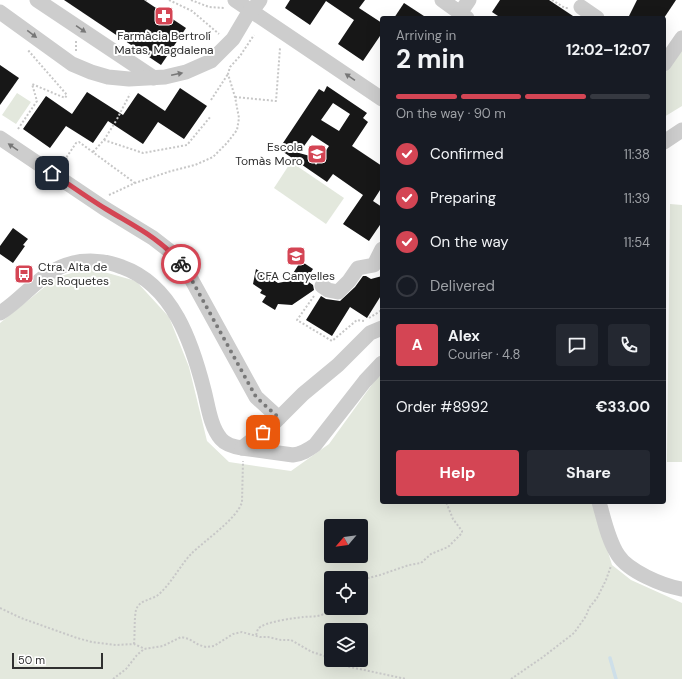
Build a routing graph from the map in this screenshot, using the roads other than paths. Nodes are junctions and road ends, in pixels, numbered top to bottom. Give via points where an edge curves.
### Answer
1 (37, 0) edge
2 (442, 0) edge
3 (469, 0) edge
4 (230, 4) edge
5 (256, 6) edge
6 (581, 7) road end
7 (0, 12) edge
8 (464, 16) edge
9 (594, 16) edge
10 (682, 38) edge
11 (666, 60) edge
12 (154, 78) junction
13 (380, 98) edge
14 (682, 130) edge
15 (0, 138) edge
16 (666, 141) edge
17 (380, 253) edge
18 (322, 286) road end
19 (0, 313) edge
20 (380, 329) edge
21 (380, 365) edge
22 (279, 418) junction
23 (242, 448) junction
24 (600, 504) edge
25 (682, 590) edge

1 -> 12 street
2 - 8 street
3 - 8 street
4 - 5 street
12 -> 5 street via 186,72 211,61 233,39 249,12
13 -> 5 street
6 - 9 street
7 -> 12 street via 72,64 108,77 129,80
10 - 11 street
14 - 16 street
22 -> 15 street via 256,397 189,275 171,252
17 - 18 street via 374,265 358,268 338,292
19 - 23 street via 46,276 66,264 85,261 108,263 139,274 166,300 183,326 213,424 220,438
20 - 22 street via 370,333
21 - 23 street via 315,445 308,450 293,455
22 - 23 street
24 - 25 street via 618,555 637,571

